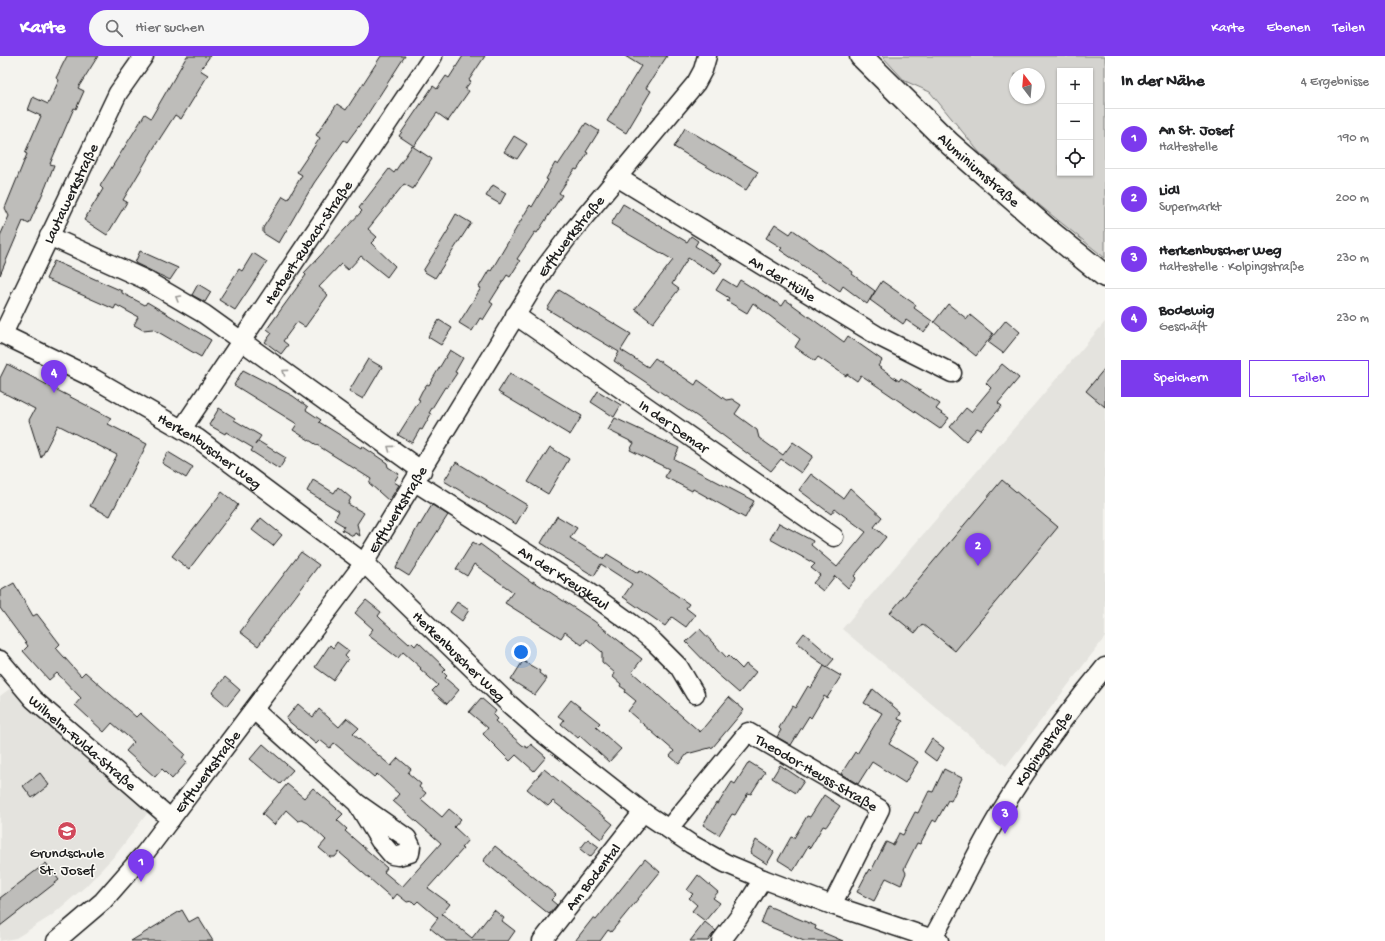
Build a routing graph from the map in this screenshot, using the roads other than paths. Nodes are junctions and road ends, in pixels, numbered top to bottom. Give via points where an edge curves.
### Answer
1 (144, 56) edge
2 (433, 56) edge
3 (707, 56) edge
4 (861, 56) edge
5 (617, 177) junction
6 (49, 236) junction
7 (1105, 276) edge
8 (515, 316) junction
9 (2, 334) edge
10 (242, 340) junction
11 (952, 374) dead end
12 (182, 429) junction
13 (418, 476) junction
14 (834, 537) dead end
15 (364, 563) junction
16 (0, 660) edge
17 (1105, 667) edge
18 (695, 694) dead end
19 (254, 710) junction
20 (357, 803) dead end
21 (643, 812) junction
22 (171, 819) junction
23 (669, 828) junction
24 (763, 880) junction
25 (832, 905) junction
26 (934, 940) edge
27 (56, 941) edge
28 (542, 941) edge
29 (721, 941) edge

1 - 6 street, Lautawerkstraße via 118,93
2 - 10 street, Herbert-Rubach-Straße
3 - 5 street, Erftwerkstraße via 696,83
4 - 7 main road, Aluminiumstraße via 950,143 1048,230
5 - 8 street, Erftwerkstraße via 557,251
5 - 11 street, An der Hülle via 878,336
6 - 9 street, Lautawerkstraße
10 -> 6 street via 148,281
8 - 13 street, Erftwerkstraße
8 - 14 street, In der Demar
9 - 12 street, Herkenbuscher Weg via 93,378
10 - 12 street, Herbert-Rubach-Straße
13 -> 10 street
12 - 15 street, Herkenbuscher Weg
13 - 15 street, Erftwerkstraße
13 - 18 street, An der Kreuzkaul via 631,623 679,667
15 - 19 street, Erftwerkstraße
15 - 21 street, Herkenbuscher Weg via 509,704
16 - 22 street, Wilhelm-Fulda-Straße via 33,699
17 - 26 street, Kolpingstraße via 1021,778 999,814
19 - 20 street
19 - 22 street, Erftwerkstraße
21 - 23 street, Herkenbuscher Weg
21 - 28 street, Am Bodental
22 - 27 street, Erftwerkstraße via 103,901
23 - 24 street, Herkenbuscher Weg via 714,857
23 - 25 street, Theodor-Heuss-Straße via 748,732 880,809
24 - 25 street, Herkenbuscher Weg
24 - 29 street
25 - 26 street, Herkenbuscher Weg

